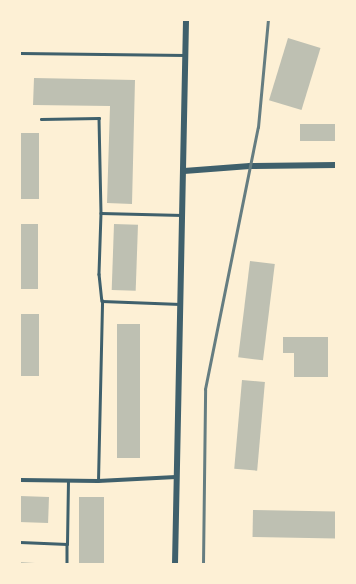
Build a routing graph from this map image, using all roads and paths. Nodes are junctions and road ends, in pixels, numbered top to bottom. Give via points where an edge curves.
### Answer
1 (186, 20) edge
2 (20, 53) edge
3 (185, 55) junction
4 (41, 119) dead end
5 (336, 165) edge
6 (184, 171) junction
7 (101, 213) junction
8 (183, 215) junction
9 (102, 301) junction
10 (180, 304) junction
11 (176, 477) junction
12 (20, 480) edge
13 (68, 481) junction
14 (98, 481) junction
15 (20, 542) edge
16 (67, 544) junction
17 (68, 564) edge
18 (175, 564) edge

1 - 3 street
2 - 3 lane
3 - 6 street
4 - 7 lane via 99,118
5 - 6 street via 250,166
6 - 8 street
7 - 8 lane
7 - 9 lane via 98,274
8 - 10 street
9 - 10 lane
9 - 14 lane
10 - 11 street
11 - 14 street
11 - 18 street
12 - 13 street
13 - 14 street
13 - 16 lane
15 - 16 lane
16 - 17 lane

